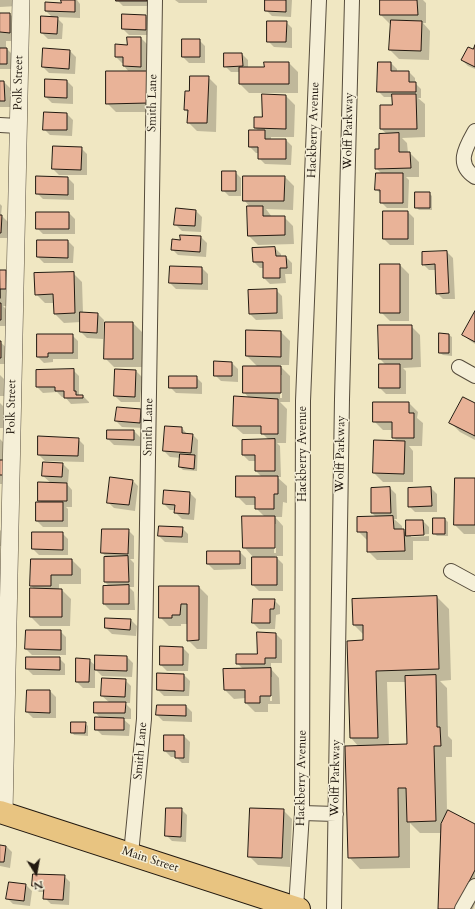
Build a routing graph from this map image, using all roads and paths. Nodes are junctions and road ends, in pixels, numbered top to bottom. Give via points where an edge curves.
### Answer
1 (21, 0) edge
2 (155, 0) edge
3 (319, 0) edge
4 (352, 0) edge
5 (0, 125) edge
6 (18, 126) junction
7 (475, 131) edge
8 (475, 177) edge
9 (459, 367) dead end
10 (475, 376) edge
11 (451, 571) dead end
12 (475, 584) edge
13 (2, 813) edge
14 (302, 813) junction
15 (336, 814) junction
16 (131, 854) junction
17 (475, 886) edge
18 (298, 908) edge
19 (334, 909) edge
20 (462, 909) edge

1 - 6 street, Polk Street
2 - 16 street, Smith Lane via 144,720
3 - 14 street, Hackberry Avenue via 303,401
4 - 15 street, Wolff Parkway
5 - 6 street
6 - 13 street, Polk Street
7 - 8 street via 465,149 464,159 465,166
9 - 10 street
11 - 12 street
13 - 16 main road, Main Street
14 - 15 street
14 - 18 street, Hackberry Avenue
15 - 19 street, Wolff Parkway
16 - 18 main road, Main Street
17 - 20 street

